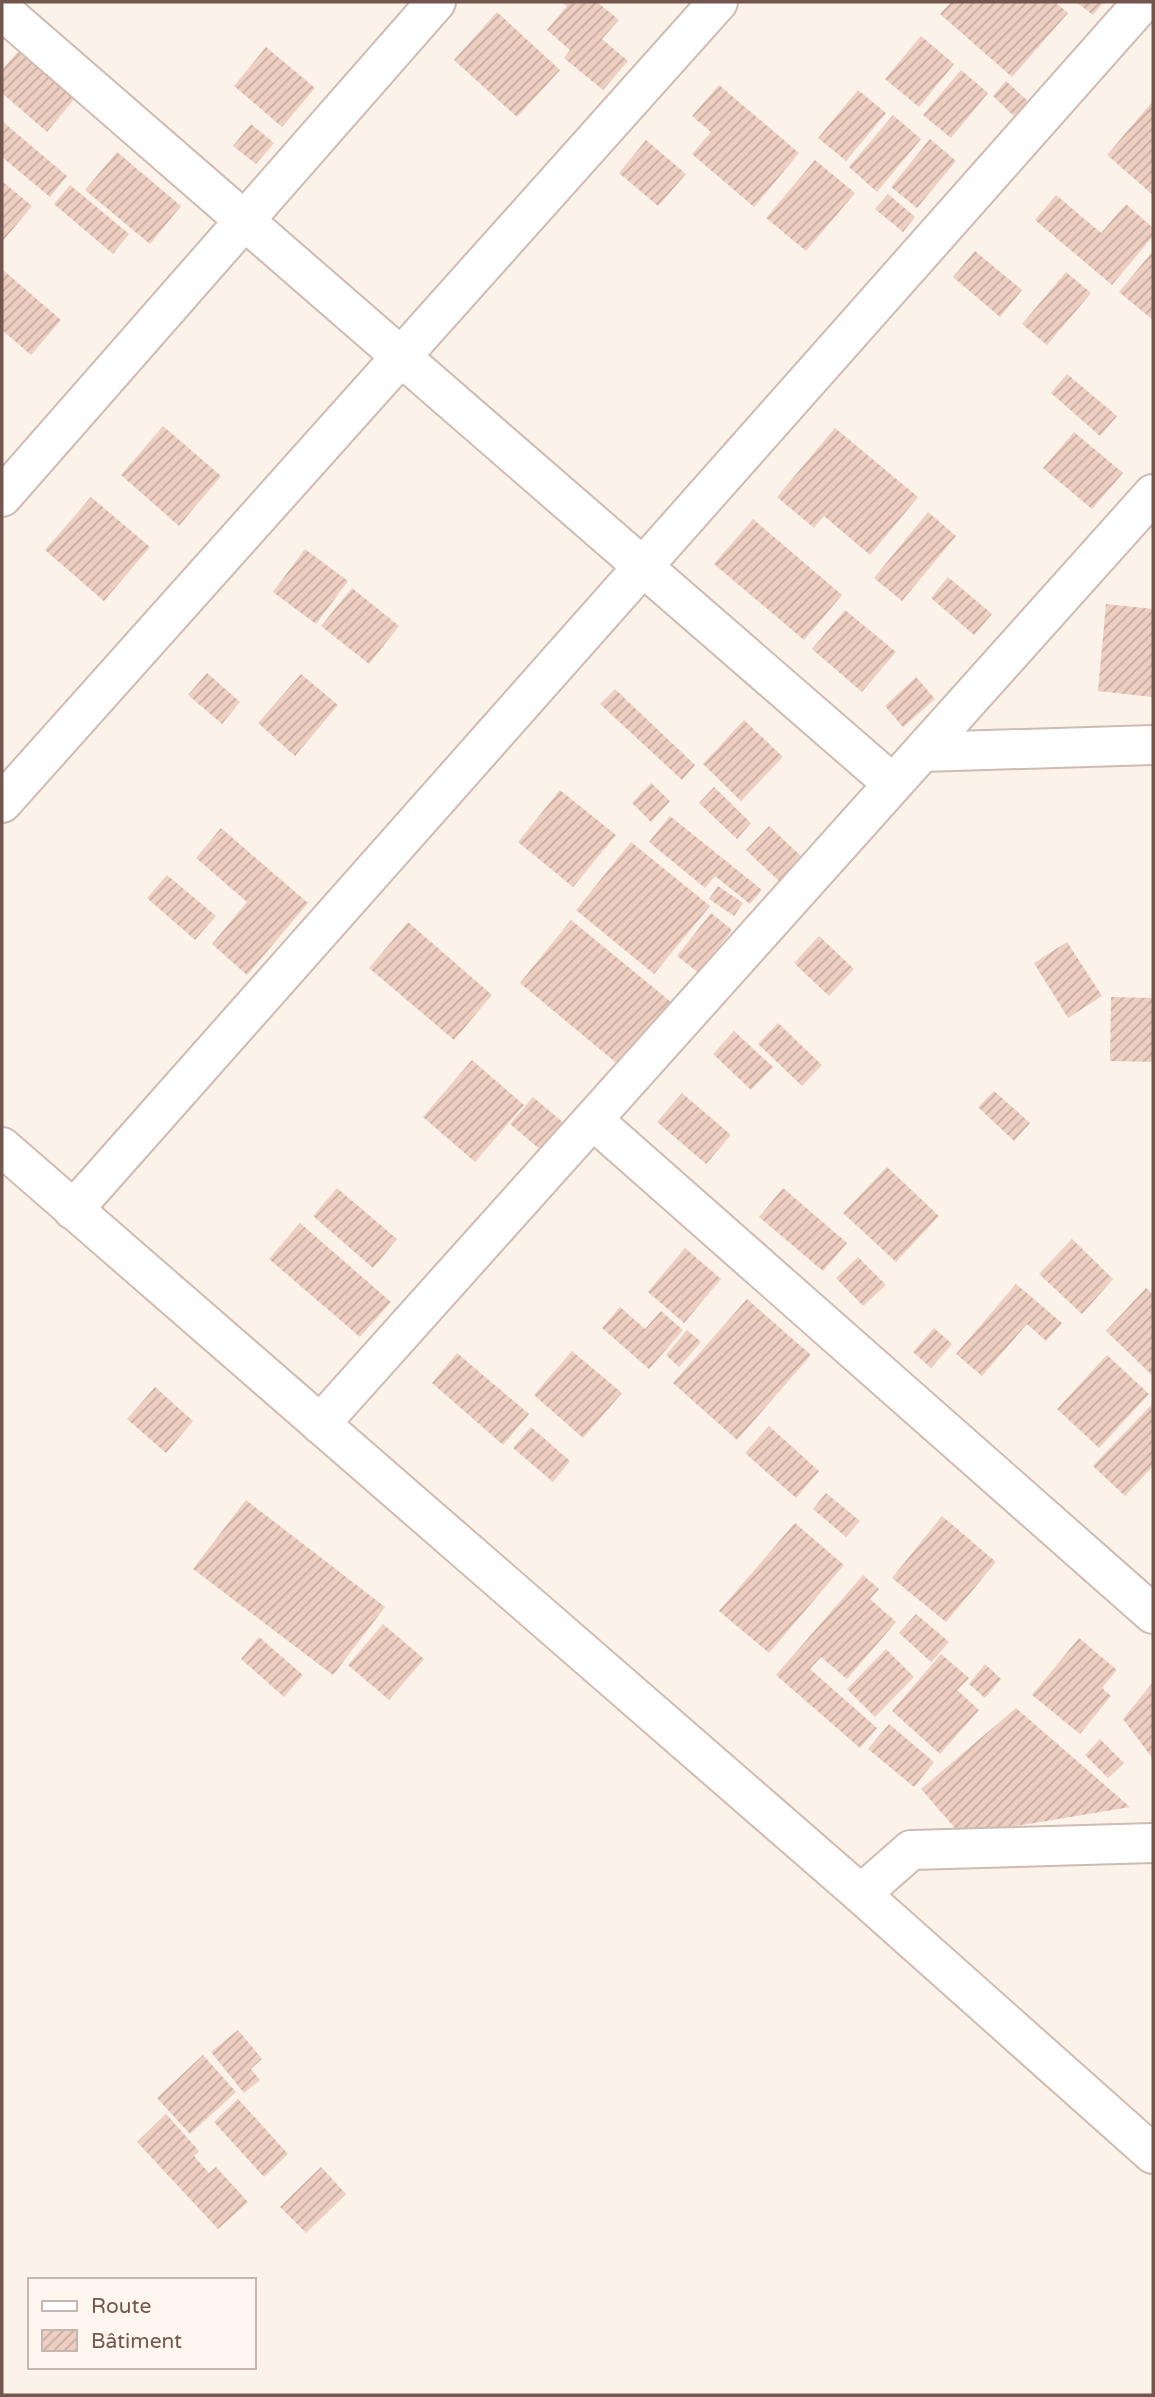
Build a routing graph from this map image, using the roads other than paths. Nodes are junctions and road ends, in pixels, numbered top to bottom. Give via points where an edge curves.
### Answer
1 (436, 2) edge
2 (718, 2) edge
3 (1143, 2) edge
4 (3, 12) edge
5 (244, 220) junction
6 (401, 356) junction
7 (1153, 494) edge
8 (2, 497) edge
9 (643, 566) junction
10 (1153, 745) edge
11 (922, 752) junction
12 (893, 784) junction
13 (2, 803) edge
14 (593, 1120) junction
15 (2, 1147) edge
16 (73, 1210) junction
17 (320, 1424) junction
18 (1153, 1614) edge
19 (1153, 1843) edge
20 (861, 1894) junction
21 (1153, 2154) edge

1 - 5 street
2 - 6 street
3 - 9 street
4 - 5 street
5 - 6 street
5 - 8 street
6 - 9 street
6 - 13 street
7 - 11 street
9 - 12 street
9 - 16 street
10 - 11 street
11 - 12 street
12 - 14 street
14 - 17 street
14 - 18 street
15 - 16 street
16 - 17 street
17 - 20 street
19 - 20 street via 911,1850
20 - 21 street

